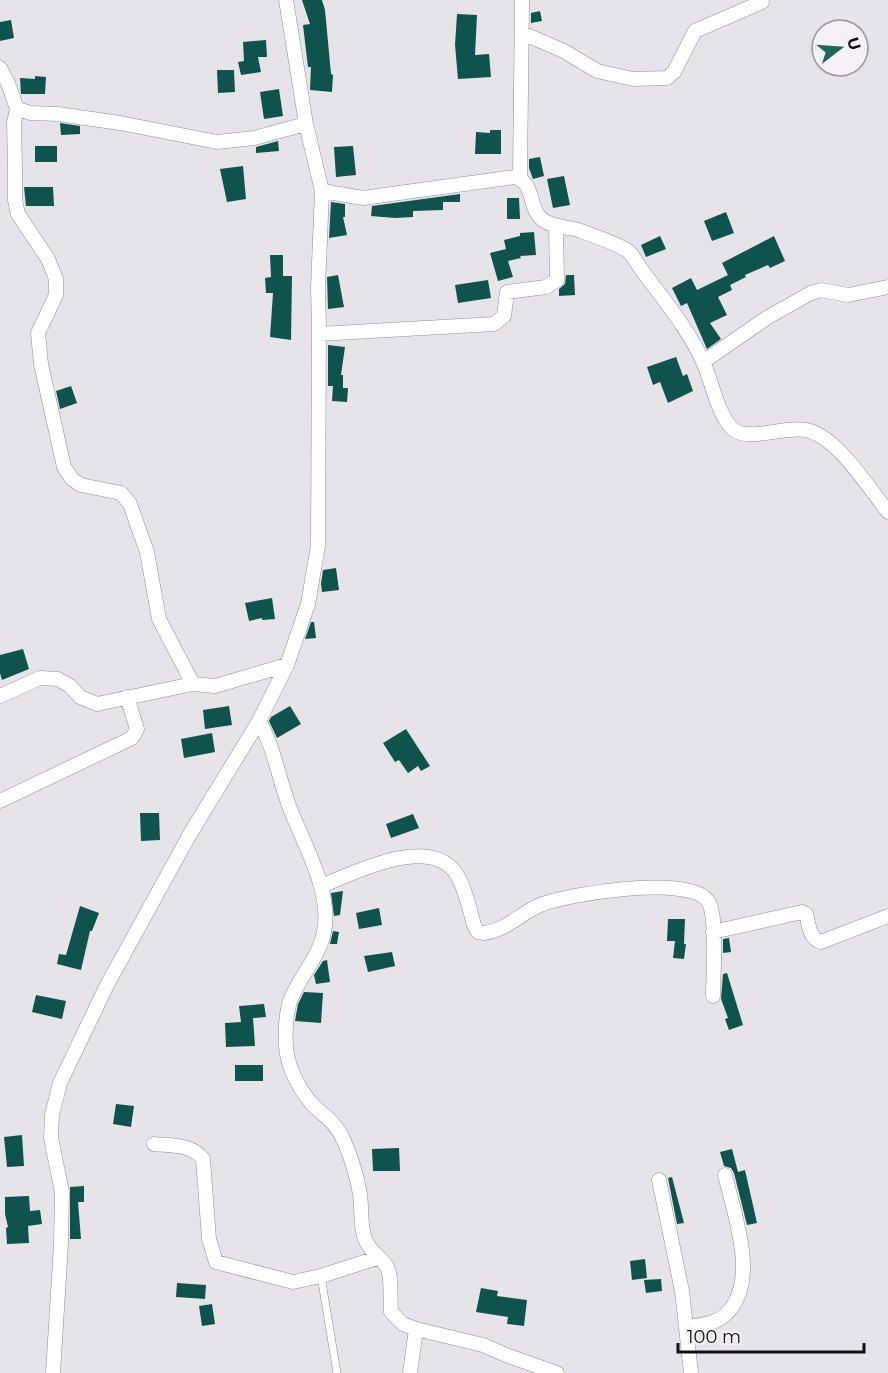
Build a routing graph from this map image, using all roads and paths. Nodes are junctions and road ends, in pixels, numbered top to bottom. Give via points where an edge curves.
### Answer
1 (286, 0) edge
2 (522, 0) edge
3 (762, 2) dead end
4 (522, 33) junction
5 (0, 68) edge
6 (17, 109) junction
7 (306, 124) junction
8 (520, 178) junction
9 (322, 190) junction
10 (556, 226) junction
11 (888, 287) edge
12 (319, 334) junction
13 (704, 362) junction
14 (888, 512) edge
15 (287, 665) junction
16 (193, 684) junction
17 (0, 696) edge
18 (127, 697) junction
19 (259, 721) junction
20 (0, 801) edge
21 (321, 886) junction
22 (888, 916) edge
23 (713, 932) junction
24 (713, 996) dead end
25 (154, 1144) dead end
26 (725, 1175) dead end
27 (659, 1180) dead end
28 (377, 1258) junction
29 (321, 1276) junction
30 (686, 1328) junction
31 (416, 1329) junction
32 (53, 1373) edge
33 (337, 1373) edge
34 (410, 1373) edge
35 (557, 1373) edge
36 (691, 1373) edge

1 - 7 street
2 - 4 street
3 - 4 street via 695,31 667,78 633,78 597,71
4 - 8 street
5 - 6 street
6 - 7 street via 217,142 254,138
6 - 16 street via 14,122 18,214 48,259 56,279 56,295 38,333 64,467 81,485 121,493 130,504 147,552 159,619
7 - 9 street
8 - 9 street via 363,198
8 - 10 street via 528,185 534,209 542,220
9 - 12 street
10 - 12 street via 556,280 546,287 507,292 504,316 494,324
10 - 13 street via 577,230 628,251
11 - 13 street via 848,295 822,290 811,293 768,316
12 - 15 street via 317,558 308,604
13 - 14 street via 722,412 735,431 744,434 796,428 823,437 840,452
15 - 16 street via 215,686
15 - 19 street
16 - 18 street
17 - 18 street via 40,678 58,679 80,697 97,704
18 - 20 street via 137,729 132,738
19 - 21 street
19 - 32 street via 190,834 107,985 60,1083 51,1138 62,1192
21 - 23 street via 376,863 401,857 429,857 442,861 456,873 480,933 518,920 539,906 629,887 673,889 704,897 714,917
21 - 28 street via 324,934 290,1002 286,1047 300,1086 344,1140 360,1193 364,1237
22 - 23 street via 821,942 811,934 802,912
23 - 24 street
25 - 29 street via 196,1150 203,1159 209,1239 216,1262 293,1282
26 - 30 street via 742,1251 742,1282 737,1299 726,1314
27 - 30 street
28 - 29 street
28 - 31 street via 390,1273 391,1312 403,1324
29 - 33 lane
30 - 36 street
31 - 34 street
31 - 35 street via 483,1345

